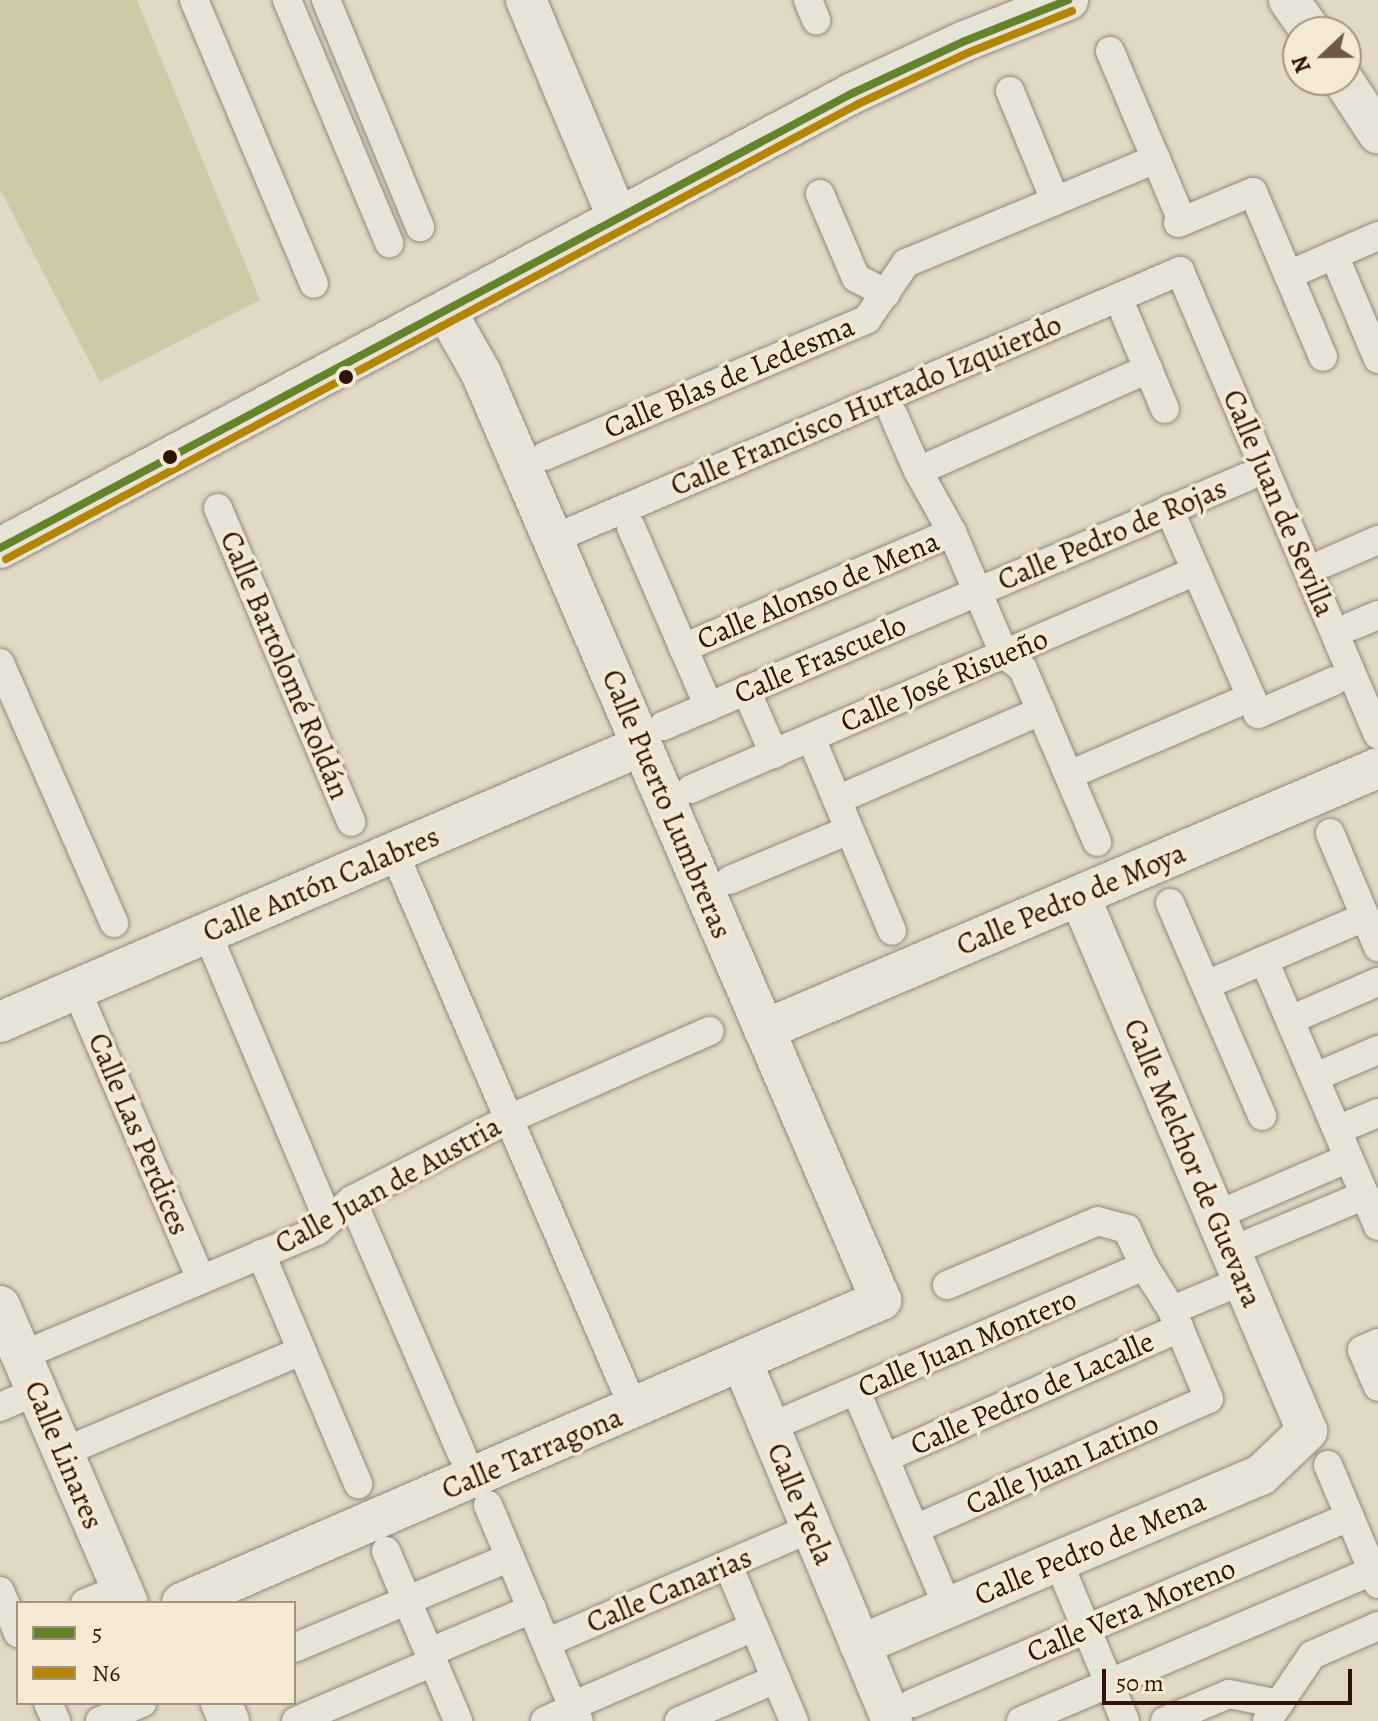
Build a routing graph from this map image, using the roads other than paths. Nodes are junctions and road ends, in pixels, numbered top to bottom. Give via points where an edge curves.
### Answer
1 (194, 0) edge
2 (287, 0) edge
3 (326, 0) edge
4 (526, 0) edge
5 (1068, 0) edge
6 (1110, 51) dead end
7 (1010, 91) dead end
8 (1354, 96) edge
9 (1378, 133) edge
10 (1156, 159) junction
11 (820, 194) dead end
12 (1055, 200) junction
13 (617, 217) junction
14 (420, 227) dead end
15 (1378, 236) edge
16 (389, 243) dead end
17 (1334, 255) junction
18 (1180, 271) joint
19 (1288, 275) junction
20 (314, 284) dead end
21 (886, 293) junction
22 (446, 311) junction
23 (1125, 314) dead end
24 (1323, 357) dead end
25 (1378, 359) edge
26 (1148, 369) junction
27 (1165, 409) dead end
28 (893, 414) dead end
29 (545, 456) dead end
30 (918, 471) junction
31 (1247, 477) dead end
32 (218, 508) dead end
33 (1169, 509) junction
34 (631, 527) dead end
35 (952, 532) junction
36 (553, 539) junction
37 (1378, 540) edge
38 (0, 548) edge
39 (1325, 563) dead end
40 (1196, 571) junction
41 (977, 592) junction
42 (683, 648) junction
43 (1004, 654) junction
44 (0, 663) edge
45 (1334, 681) dead end
46 (746, 690) junction
47 (1251, 697) junction
48 (709, 707) junction
49 (1041, 711) junction
50 (1378, 735) edge
51 (652, 736) junction
52 (811, 738) junction
53 (774, 754) junction
54 (1378, 768) edge
55 (1069, 775) junction
56 (691, 789) dead end
57 (837, 800) junction
58 (351, 822) dead end
59 (849, 830) junction
60 (1330, 833) dead end
61 (1097, 842) dead end
62 (402, 871) dead end
63 (730, 880) dead end
64 (1079, 895) junction
65 (1366, 898) edge
66 (1170, 903) dead end
67 (114, 923) dead end
68 (892, 931) dead end
69 (207, 933) junction
70 (1378, 947) edge
71 (1264, 960) junction
72 (1378, 982) edge
73 (1206, 985) junction
74 (76, 989) junction
75 (1290, 1020) junction
76 (0, 1022) edge
77 (764, 1030) junction
78 (709, 1031) dead end
79 (1378, 1050) edge
80 (1315, 1077) junction
81 (1378, 1113) edge
82 (1262, 1116) dead end
83 (509, 1119) junction
84 (1337, 1130) junction
85 (1349, 1158) junction
86 (1365, 1195) junction
87 (352, 1200) junction
88 (1233, 1208) dead end
89 (328, 1220) junction
90 (1378, 1226) edge
91 (1248, 1244) dead end
92 (261, 1254) junction
93 (1144, 1266) junction
94 (201, 1279) junction
95 (947, 1285) dead end
96 (1225, 1288) dead end
97 (881, 1300) joint
98 (0, 1306) edge
99 (1176, 1319) junction
100 (1370, 1346) edge
101 (301, 1351) junction
102 (742, 1362) junction
103 (29, 1374) junction
104 (1378, 1387) edge
105 (625, 1388) dead end
106 (856, 1391) junction
107 (0, 1407) edge
108 (789, 1419) dead end
109 (1307, 1431) joint
110 (80, 1445) dead end
111 (462, 1454) dead end
112 (885, 1458) junction
113 (1328, 1465) dead end
114 (358, 1484) dead end
115 (488, 1505) dead end
116 (1350, 1517) junction
117 (915, 1529) junction
118 (793, 1536) dead end
119 (386, 1551) dead end
120 (510, 1557) junction
121 (728, 1565) junction
122 (1374, 1567) edge
123 (1065, 1578) dead end
124 (940, 1589) dead end
125 (0, 1591) edge
126 (407, 1600) junction
127 (104, 1601) edge
128 (187, 1601) edge
129 (532, 1609) junction
130 (1378, 1626) edge
131 (754, 1627) junction
132 (16, 1628) edge
133 (1087, 1629) junction
134 (546, 1643) junction
135 (860, 1645) junction
136 (296, 1647) edge
137 (432, 1657) junction
138 (776, 1679) junction
139 (1109, 1683) junction
140 (137, 1705) edge
141 (575, 1712) edge
142 (903, 1712) edge
143 (1273, 1713) edge
144 (100, 1721) edge
145 (296, 1721) edge
146 (458, 1721) edge
147 (545, 1721) edge
148 (679, 1721) edge
149 (794, 1721) edge
150 (1021, 1721) edge
151 (1125, 1721) edge
152 (1165, 1721) edge

1 - 20 street
2 - 16 street
3 - 14 street
4 - 13 street
5 - 13 street via 853,93
6 - 10 street
7 - 12 street
8 - 9 street
10 - 12 street, Calle Blas de Ledesma
10 - 19 street via 1180,222 1253,192
11 - 21 street via 856,278
12 - 21 street, Calle Blas de Ledesma via 906,263
13 - 22 street
15 - 17 street
17 - 19 street
17 - 25 street
18 - 36 street, Calle Francisco Hurtado Izquierdo
18 - 50 street, Calle Juan de Sevilla
19 - 24 street
21 - 29 street, Calle Blas de Ledesma via 867,319
22 - 36 street, Calle Puerto Lumbreras via 481,373
22 - 38 street
23 - 26 street
26 - 27 street
26 - 30 street
28 - 30 street
30 - 35 street
31 - 33 street, Calle Pedro de Rojas
32 - 58 street, Calle Bartolomé Roldán
33 - 40 street
33 - 41 street, Calle Pedro de Rojas
34 - 42 street
35 - 41 street
35 - 42 street, Calle Alonso de Mena
36 - 51 street, Calle Puerto Lumbreras
37 - 39 street
40 - 43 street, Calle José Risueño
40 - 47 street
41 - 43 street
41 - 46 street, Calle Frascuelo
42 - 48 street
43 - 49 street via 1023,669
43 - 52 street, Calle José Risueño
44 - 67 street
45 - 47 street via 1258,714
46 - 48 street, Calle Frascuelo
46 - 53 street
47 - 55 street
48 - 51 street, Calle Frascuelo
49 - 55 street
49 - 57 street
51 - 69 street, Calle Antón Calabres
51 - 77 street, Calle Puerto Lumbreras
52 - 53 street, Calle José Risueño
52 - 57 street
53 - 56 street, Calle José Risueño
54 - 64 street, Calle Pedro de Moya
55 - 61 street
57 - 59 street
59 - 63 street
59 - 68 street
60 - 65 street
62 - 83 street
64 - 77 street, Calle Pedro de Moya
64 - 109 street, Calle Melchor de Guevara
65 - 70 street
65 - 71 street
66 - 73 street
69 - 74 street, Calle Antón Calabres
69 - 89 street
71 - 73 street
71 - 75 street
72 - 75 street
73 - 82 street
74 - 76 street, Calle Antón Calabres
74 - 94 street, Calle Las Perdices
75 - 80 street
77 - 97 street, Calle Puerto Lumbreras
78 - 83 street, Calle Juan de Austria
79 - 80 street
80 - 84 street
81 - 84 street
83 - 87 street, Calle Juan de Austria
83 - 105 street
84 - 85 street
85 - 86 street
85 - 88 street
86 - 90 street
86 - 91 street
87 - 89 street, Calle Juan de Austria
87 - 111 street
89 - 92 street, Calle Juan de Austria via 317,1231
92 - 94 street, Calle Juan de Austria
92 - 101 street
93 - 95 street via 1127,1229 1098,1221
93 - 99 street
93 - 106 street, Calle Juan Montero
94 - 103 street, Calle Juan de Austria
96 - 99 street, Calle Pedro de Lacalle
97 - 102 street, Calle Tarragona
98 - 103 street, Calle Linares
99 - 112 street, Calle Pedro de Lacalle
99 - 117 street, Calle Juan Latino via 1209,1399
100 - 104 street
101 - 110 street
101 - 114 street
102 - 128 street, Calle Tarragona
102 - 135 street, Calle Yecla
103 - 107 street, Calle Juan de Austria
103 - 127 street, Calle Linares
106 - 108 street, Calle Juan Montero
106 - 112 street
109 - 135 street, Calle Pedro de Mena via 1261,1475
112 - 117 street
113 - 116 street
115 - 120 street
116 - 122 street
116 - 133 street, Calle Vera Moreno
117 - 124 street
118 - 121 street, Calle Canarias
119 - 126 street
120 - 126 street
120 - 129 street
121 - 131 street
121 - 134 street, Calle Canarias
122 - 139 street
123 - 133 street
125 - 132 street
126 - 136 street
126 - 137 street
129 - 134 street
129 - 137 street
130 - 143 street via 1312,1655
131 - 138 street
131 - 141 street
133 - 139 street
133 - 142 street, Calle Vera Moreno
134 - 141 street
135 - 142 street, Calle Yecla
137 - 145 street
137 - 146 street
138 - 148 street
138 - 149 street
139 - 150 street
139 - 151 street
140 - 144 street
141 - 147 street
143 - 152 street via 1229,1694

